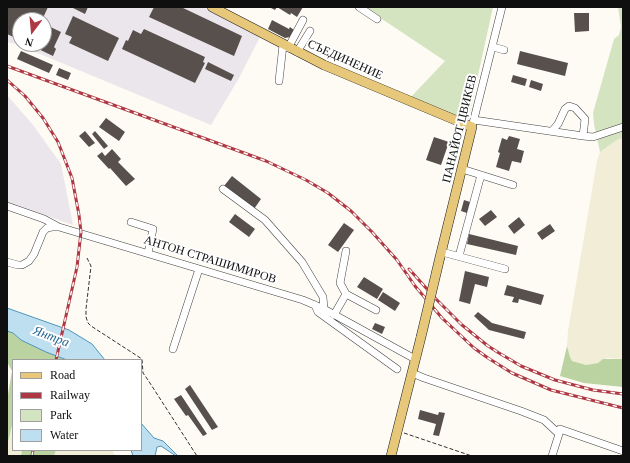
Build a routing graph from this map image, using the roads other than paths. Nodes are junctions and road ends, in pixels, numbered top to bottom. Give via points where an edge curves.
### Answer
1 (212, 7) edge
2 (359, 7) edge
3 (502, 7) edge
4 (377, 19) dead end
5 (303, 20) dead end
6 (310, 31) dead end
7 (493, 47) junction
8 (290, 49) junction
9 (504, 50) dead end
10 (279, 81) dead end
11 (473, 123) junction
12 (623, 127) edge
13 (552, 131) junction
14 (582, 136) junction
15 (462, 169) junction
16 (481, 175) junction
17 (513, 185) dead end
18 (223, 189) dead end
19 (7, 206) edge
20 (131, 222) dead end
21 (59, 227) junction
22 (346, 251) dead end
23 (148, 253) junction
24 (441, 254) junction
25 (459, 256) junction
26 (7, 262) edge
27 (199, 269) junction
28 (505, 269) dead end
29 (346, 294) junction
30 (315, 305) junction
31 (324, 309) junction
32 (376, 310) dead end
33 (334, 315) junction
34 (173, 349) dead end
35 (416, 359) junction
36 (397, 369) dead end
37 (412, 373) junction
38 (559, 434) junction
39 (623, 450) edge
40 (391, 456) edge
41 (552, 456) edge

1 - 8 main road, СЪЕДИНЕНИЕ
2 - 4 street
3 - 7 street, ПАНАЙОТ ЦВИКЕВ
5 - 8 street
6 - 8 street
7 - 9 street
7 - 11 street, ПАНАЙОТ ЦВИКЕВ
8 - 10 street
8 - 11 main road, СЪЕДИНЕНИЕ via 324,66
11 - 13 street
11 - 15 main road, ПАНАЙОТ ЦВИКЕВ
12 - 14 street via 594,137
13 - 14 street
13 - 14 street via 569,106 575,108 585,119
15 - 16 street
15 - 24 main road, ПАНАЙОТ ЦВИКЕВ
16 - 17 street
16 - 25 street
18 - 31 street via 265,220 302,262 323,297
19 - 21 street, АНТОН СТРАШИМИРОВ
20 - 23 street via 153,229
21 - 23 street, АНТОН СТРАШИМИРОВ
21 - 26 street via 47,228 43,232 29,261 22,265
22 - 29 street via 340,283
23 - 27 street, АНТОН СТРАШИМИРОВ
24 - 25 street
24 - 35 main road, ПАНАЙОТ ЦВИКЕВ, bridge
25 - 28 street
27 - 30 street, АНТОН СТРАШИМИРОВ
27 - 34 street
29 - 32 street
29 - 33 street
30 - 31 street, АНТОН СТРАШИМИРОВ
30 - 36 street via 318,312
31 - 33 street, АНТОН СТРАШИМИРОВ
33 - 35 street, АНТОН СТРАШИМИРОВ
35 - 37 main road, ПАНАЙОТ ЦВИКЕВ
37 - 38 street via 544,420
37 - 40 main road, ПАНАЙОТ ЦВИКЕВ
38 - 39 street via 560,429
38 - 41 street

